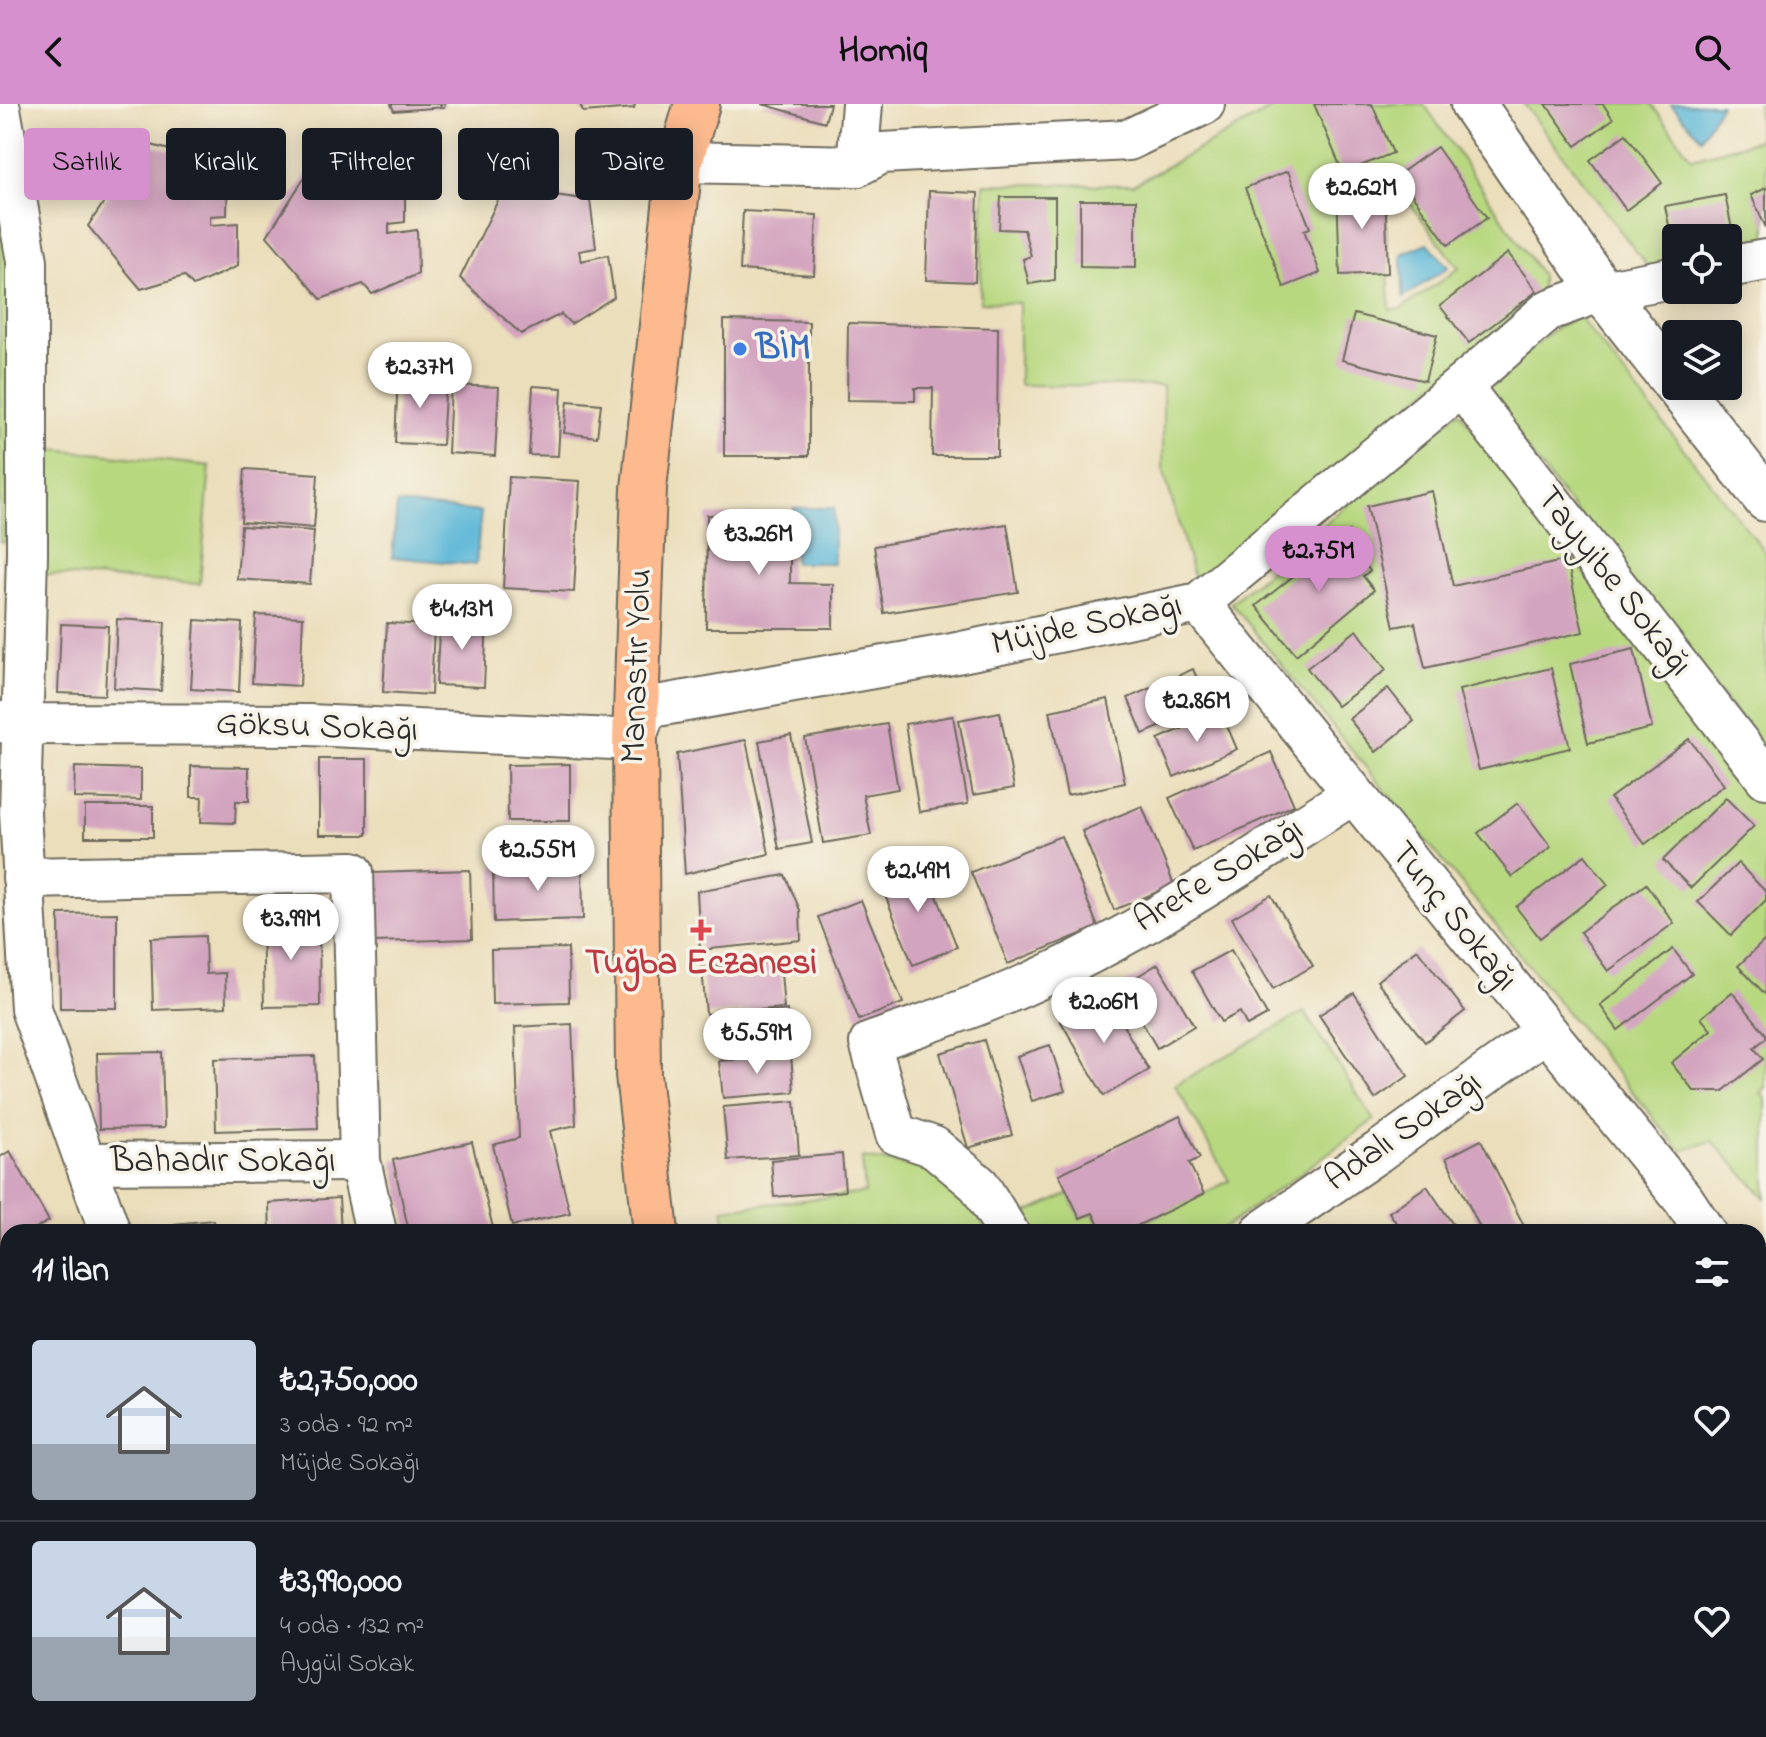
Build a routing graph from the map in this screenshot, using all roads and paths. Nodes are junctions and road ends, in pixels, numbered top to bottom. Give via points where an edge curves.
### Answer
1 (697, 104) edge
2 (862, 104) edge
3 (1204, 104) edge
4 (1473, 104) edge
5 (0, 112) edge
6 (690, 128) edge
7 (693, 162) edge
8 (857, 166) junction
9 (676, 200) edge
10 (1766, 260) edge
11 (1742, 264) edge
12 (1662, 280) edge
13 (1602, 291) junction
14 (1662, 368) edge
15 (1461, 386) junction
16 (1687, 400) edge
17 (1766, 499) edge
18 (13, 554) edge
19 (1199, 603) junction
20 (11, 723) edge
21 (635, 740) junction
22 (1766, 778) edge
23 (1353, 794) junction
24 (23, 878) junction
25 (1546, 1031) junction
26 (360, 1161) junction
27 (86, 1163) junction
28 (107, 1224) edge
29 (374, 1224) edge
30 (655, 1224) edge
31 (1003, 1224) edge
32 (1273, 1224) edge
33 (1700, 1224) edge

1 - 6 main road, Manastır Yolu
2 - 8 street
3 - 8 street via 1128,140 882,153
4 - 13 street
5 - 18 street via 27,261
7 - 8 street
9 - 21 main road, Manastır Yolu via 644,488
10 - 11 street
12 - 13 street, Müjde Sokağı
13 - 14 street
13 - 15 street, Müjde Sokağı via 1549,310
15 - 19 street, Müjde Sokağı
15 - 22 street, Tayyibe Sokağı
16 - 17 street
18 - 20 street
19 - 21 street, Müjde Sokağı via 947,655 646,708
19 - 23 street, Tunç Sokağı
20 - 21 street, Göksu Sokağı via 309,725
20 - 24 street
21 - 30 main road, Manastır Yolu via 638,1075
23 - 25 street, Tunç Sokağı
23 - 31 street, Arefe Sokağı via 1179,904 1076,960 996,998 870,1043 896,1134 934,1147 979,1185
24 - 26 street via 353,872
24 - 27 street via 31,1009
25 - 32 street, Adalı Sokağı
25 - 33 street, Tunç Sokağı
26 - 27 street, Bahadır Sokağı
26 - 29 street
27 - 28 street

